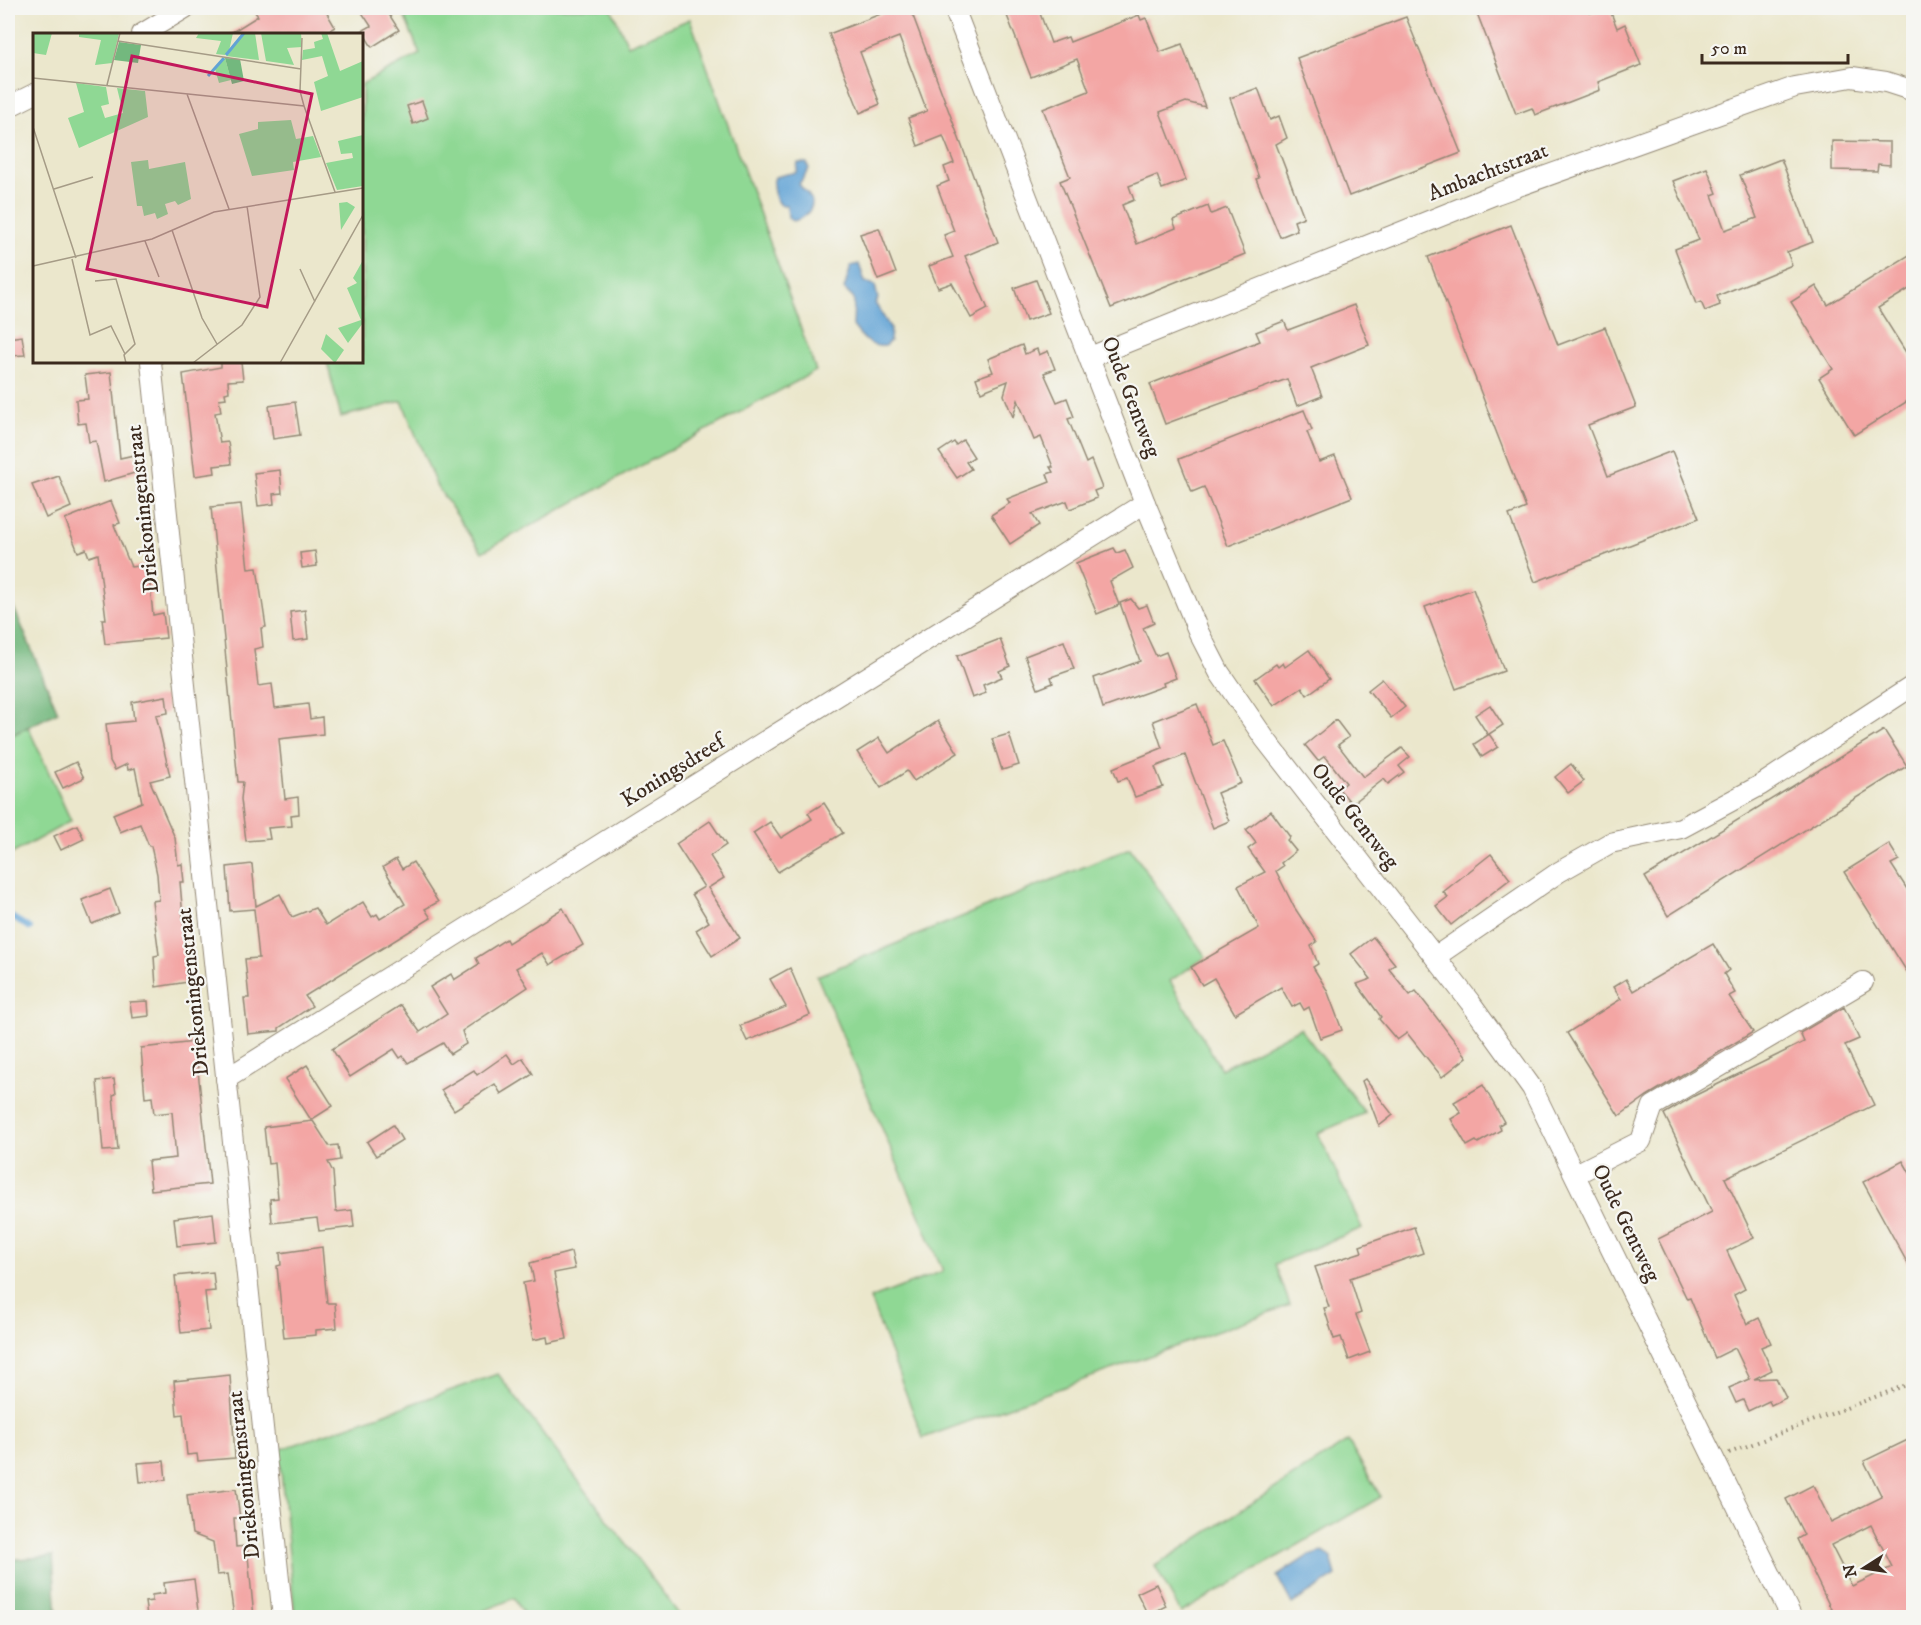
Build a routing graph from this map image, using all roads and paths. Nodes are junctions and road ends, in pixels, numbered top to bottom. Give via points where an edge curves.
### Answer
1 (185, 8) edge
2 (954, 8) edge
3 (144, 33) edge
4 (1914, 91) edge
5 (33, 94) edge
6 (8, 107) edge
7 (1090, 357) junction
8 (152, 363) edge
9 (1145, 503) junction
10 (1914, 685) edge
11 (1435, 957) junction
12 (1863, 982) dead end
13 (226, 1079) junction
14 (1576, 1174) junction
15 (1914, 1382) edge
16 (1716, 1458) junction
17 (283, 1617) edge
18 (1791, 1617) edge

1 - 3 street
2 - 7 street, Oude Gentweg
4 - 7 street, Ambachtstraat via 1852,77 1795,87 1496,194
5 - 6 street
7 - 9 street, Oude Gentweg
8 - 13 street, Driekoningenstraat
9 - 11 street, Oude Gentweg via 1219,672 1265,739
9 - 13 street, Koningsdreef
10 - 11 street via 1761,785 1681,828 1610,843 1559,872
11 - 14 street, Oude Gentweg via 1532,1088
12 - 14 street via 1653,1106 1641,1141
13 - 17 street, Driekoningenstraat
14 - 16 street, Oude Gentweg
15 - 16 path
16 - 18 street, Oude Gentweg

